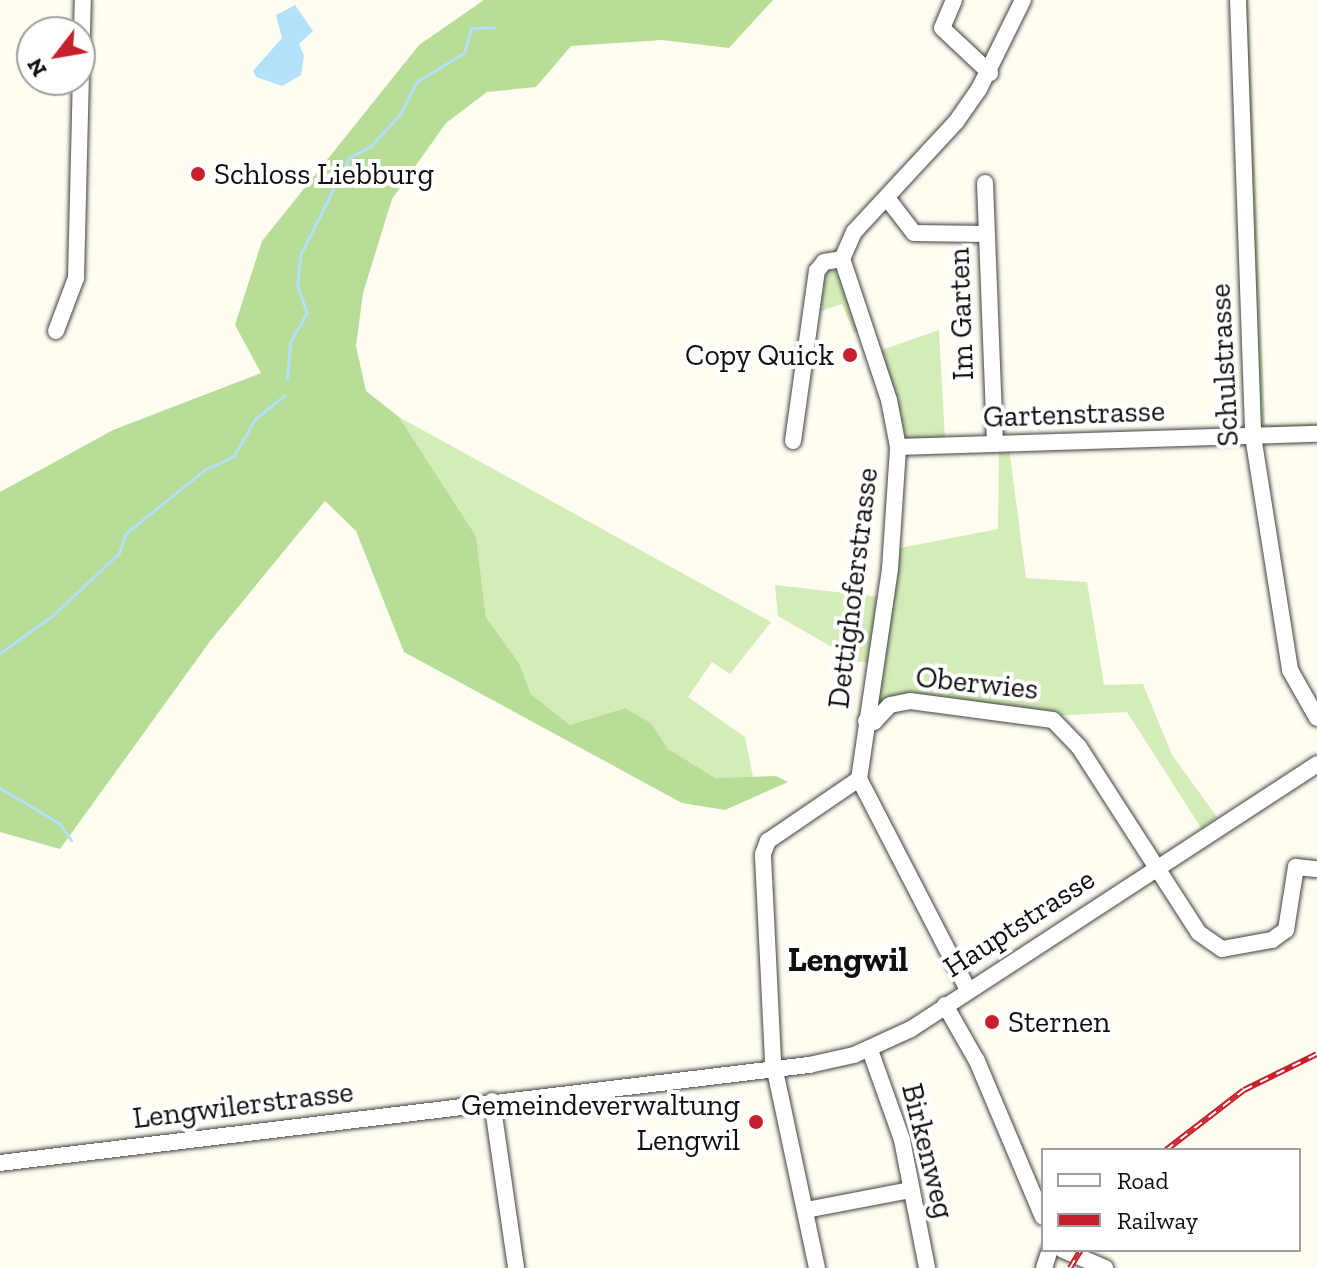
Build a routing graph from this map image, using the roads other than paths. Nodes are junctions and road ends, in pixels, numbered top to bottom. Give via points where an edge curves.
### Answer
1 (83, 0) edge
2 (954, 0) edge
3 (1023, 0) edge
4 (1238, 0) edge
5 (986, 78) junction
6 (985, 183) dead end
7 (887, 198) junction
8 (986, 234) junction
9 (842, 259) junction
10 (56, 331) dead end
11 (1317, 434) edge
12 (1253, 436) junction
13 (793, 441) dead end
14 (995, 442) junction
15 (898, 447) junction
16 (1317, 718) edge
17 (866, 721) junction
18 (1317, 764) edge
19 (859, 779) junction
20 (1157, 867) junction
21 (1316, 869) edge
22 (967, 988) junction
23 (945, 1005) junction
24 (870, 1050) junction
25 (777, 1067) junction
26 (492, 1101) junction
27 (0, 1163) edge
28 (911, 1190) junction
29 (806, 1210) junction
30 (1041, 1212) edge
31 (1068, 1252) edge
32 (516, 1268) edge
33 (817, 1268) edge
34 (927, 1268) edge
35 (1105, 1268) edge

1 - 10 street via 76,278
2 - 5 street via 942,28
3 - 5 street
4 - 12 street, Schulstrasse
5 - 7 street via 956,122
6 - 8 street, Im Garten
7 - 8 street via 919,234
7 - 9 street via 854,232
8 - 14 street, Im Garten
9 - 13 street via 824,262 817,271
9 - 15 street, Dettighoferstrasse via 889,400
11 - 12 street, Gartenstrasse
12 - 14 street, Gartenstrasse
12 - 16 street, Schulstrasse via 1290,670
14 - 15 street, Gartenstrasse
15 - 17 street, Dettighoferstrasse via 888,585
17 - 19 street, Dettighoferstrasse
17 - 20 street, Oberwies via 874,722 890,705 910,701 1053,720 1079,747
18 - 20 street, Hauptstrasse
19 - 22 street
19 - 25 street via 768,841 763,854
20 - 21 street, Oberwies via 1205,940 1222,949 1272,940 1286,930 1288,866
20 - 22 street, Hauptstrasse
22 - 23 street, Hauptstrasse
23 - 24 street, Hauptstrasse
23 - 30 street via 977,1061
24 - 25 street, Hauptstrasse via 822,1063
24 - 28 street, Birkenweg via 902,1140
25 - 26 street, Hauptstrasse
25 - 29 street
26 - 27 street, Lengwilerstrasse
26 - 32 street
28 - 29 street
28 - 34 street, Birkenweg
29 - 33 street
31 - 35 street

